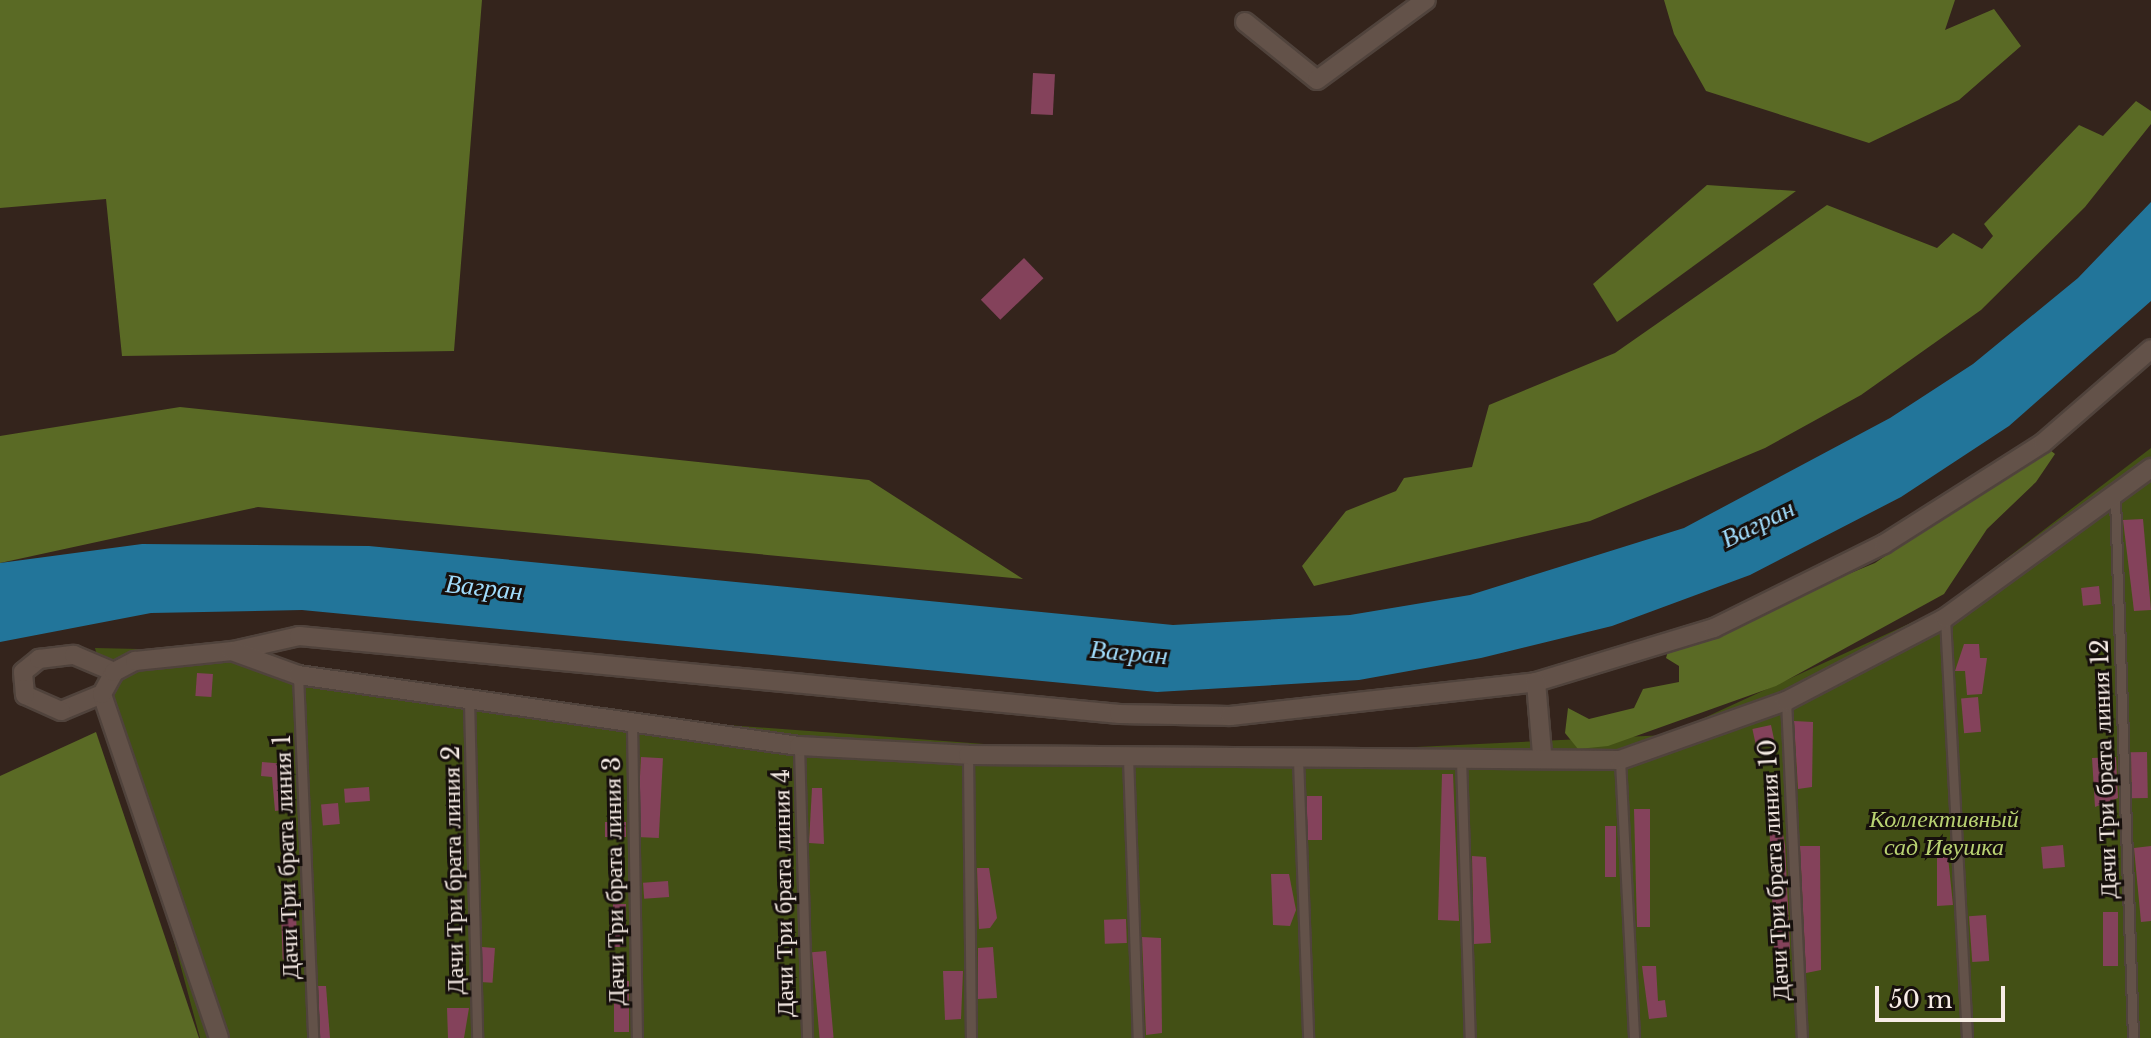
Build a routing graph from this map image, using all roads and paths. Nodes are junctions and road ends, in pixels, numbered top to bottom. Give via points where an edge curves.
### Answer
1 (1426, 0) edge
2 (1245, 22) dead end
3 (2151, 349) edge
4 (2151, 468) edge
5 (2115, 498) junction
6 (1945, 618) junction
7 (232, 651) junction
8 (114, 672) junction
9 (298, 675) junction
10 (1536, 682) junction
11 (102, 694) junction
12 (469, 701) junction
13 (1786, 701) junction
14 (632, 723) junction
15 (799, 746) junction
16 (1542, 754) junction
17 (968, 755) junction
18 (1461, 756) junction
19 (1128, 757) junction
20 (1298, 759) junction
21 (1620, 760) junction
22 (219, 1038) edge
23 (313, 1038) edge
24 (477, 1038) edge
25 (637, 1038) edge
26 (807, 1038) edge
27 (971, 1038) edge
28 (1138, 1038) edge
29 (1308, 1038) edge
30 (1470, 1038) edge
31 (1634, 1038) edge
32 (1802, 1038) edge
33 (1967, 1038) edge
34 (2133, 1038) edge

1 - 2 street via 1317,80
3 - 10 street via 2043,443 1884,544 1714,628
4 - 5 street
5 - 6 street
5 - 34 lane, Дачи Три брата линия 12
6 - 13 street
6 - 33 lane
7 - 8 street via 135,661
7 - 9 street
7 - 10 street via 299,636 1119,714 1230,716
8 - 11 street
8 - 11 street via 74,655 39,659 23,672 25,695 61,711
9 - 12 street
9 - 23 lane, Дачи Три брата линия 1
10 - 16 street
11 - 22 street
12 - 14 street
12 - 24 lane, Дачи Три брата линия 2
13 - 21 street
13 - 32 lane, Дачи Три брата линия 10
14 - 15 street
14 - 25 lane, Дачи Три брата линия 3
15 - 17 street
15 - 26 lane, Дачи Три брата линия 4
16 - 18 street
16 - 21 street
17 - 19 street
17 - 27 lane
18 - 20 street
18 - 30 lane
19 - 20 street
19 - 28 lane
20 - 29 lane
21 - 31 lane

